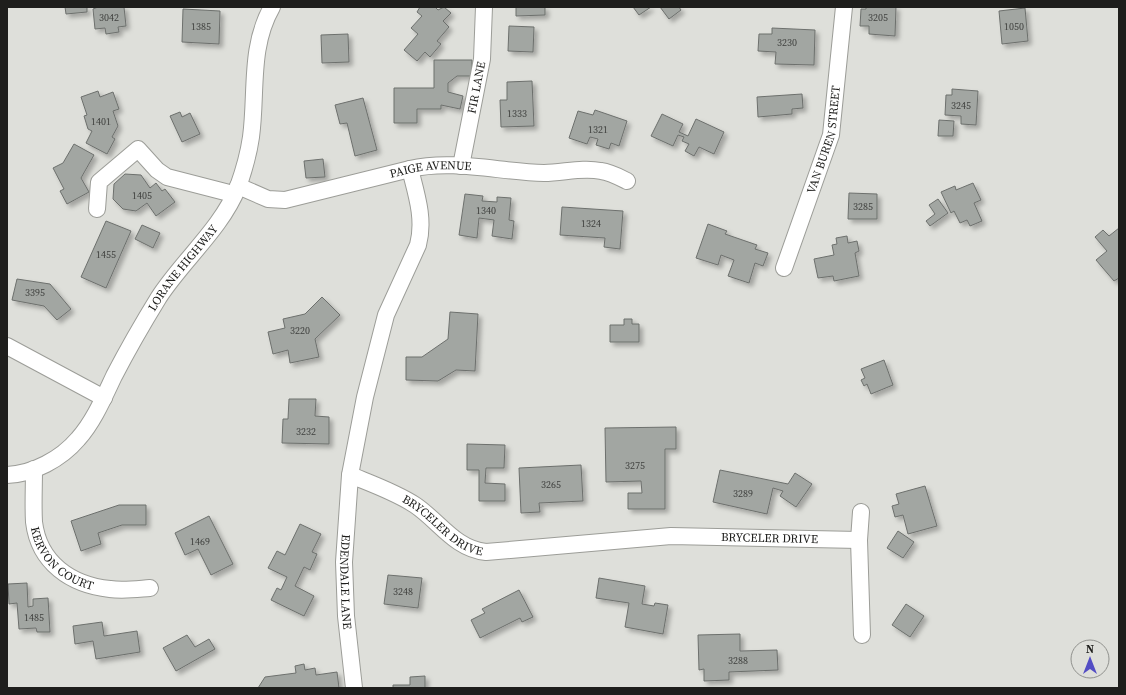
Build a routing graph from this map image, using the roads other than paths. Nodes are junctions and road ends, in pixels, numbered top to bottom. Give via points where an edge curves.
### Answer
1 (272, 7) edge
2 (484, 7) edge
3 (844, 7) edge
4 (461, 166) junction
5 (410, 169) junction
6 (627, 181) dead end
7 (236, 190) junction
8 (97, 209) dead end
9 (784, 268) dead end
10 (7, 346) edge
11 (104, 398) junction
12 (34, 469) junction
13 (7, 475) edge
14 (350, 475) junction
15 (861, 512) dead end
16 (859, 540) junction
17 (150, 588) dead end
18 (862, 635) dead end
19 (354, 688) edge

1 - 7 street, LORANE HIGHWAY via 260,33 256,53 251,138
2 - 4 street, FIR LANE via 482,59
3 - 9 street, VAN BUREN STREET via 831,135
4 - 5 street, PAIGE AVENUE
4 - 6 street, PAIGE AVENUE via 543,173 593,170 604,171
5 - 7 street, PAIGE AVENUE via 285,200 268,199
5 - 14 street via 421,234 386,315 365,397
7 - 8 street, PAIGE AVENUE via 167,177 138,149 99,182
7 - 11 street, LORANE HIGHWAY via 219,221 160,295 137,333
10 - 11 street
11 - 12 street, LORANE HIGHWAY via 78,439 50,462
12 - 13 street, LORANE HIGHWAY
12 - 17 street, KERVON COURT via 34,522 38,539 53,565 78,582 95,587 111,590
14 - 16 street, BRYCELER DRIVE via 394,493 416,506 460,544 476,551 671,536
14 - 19 street, EDENDALE LANE via 344,562 346,616
15 - 16 street
16 - 18 street

